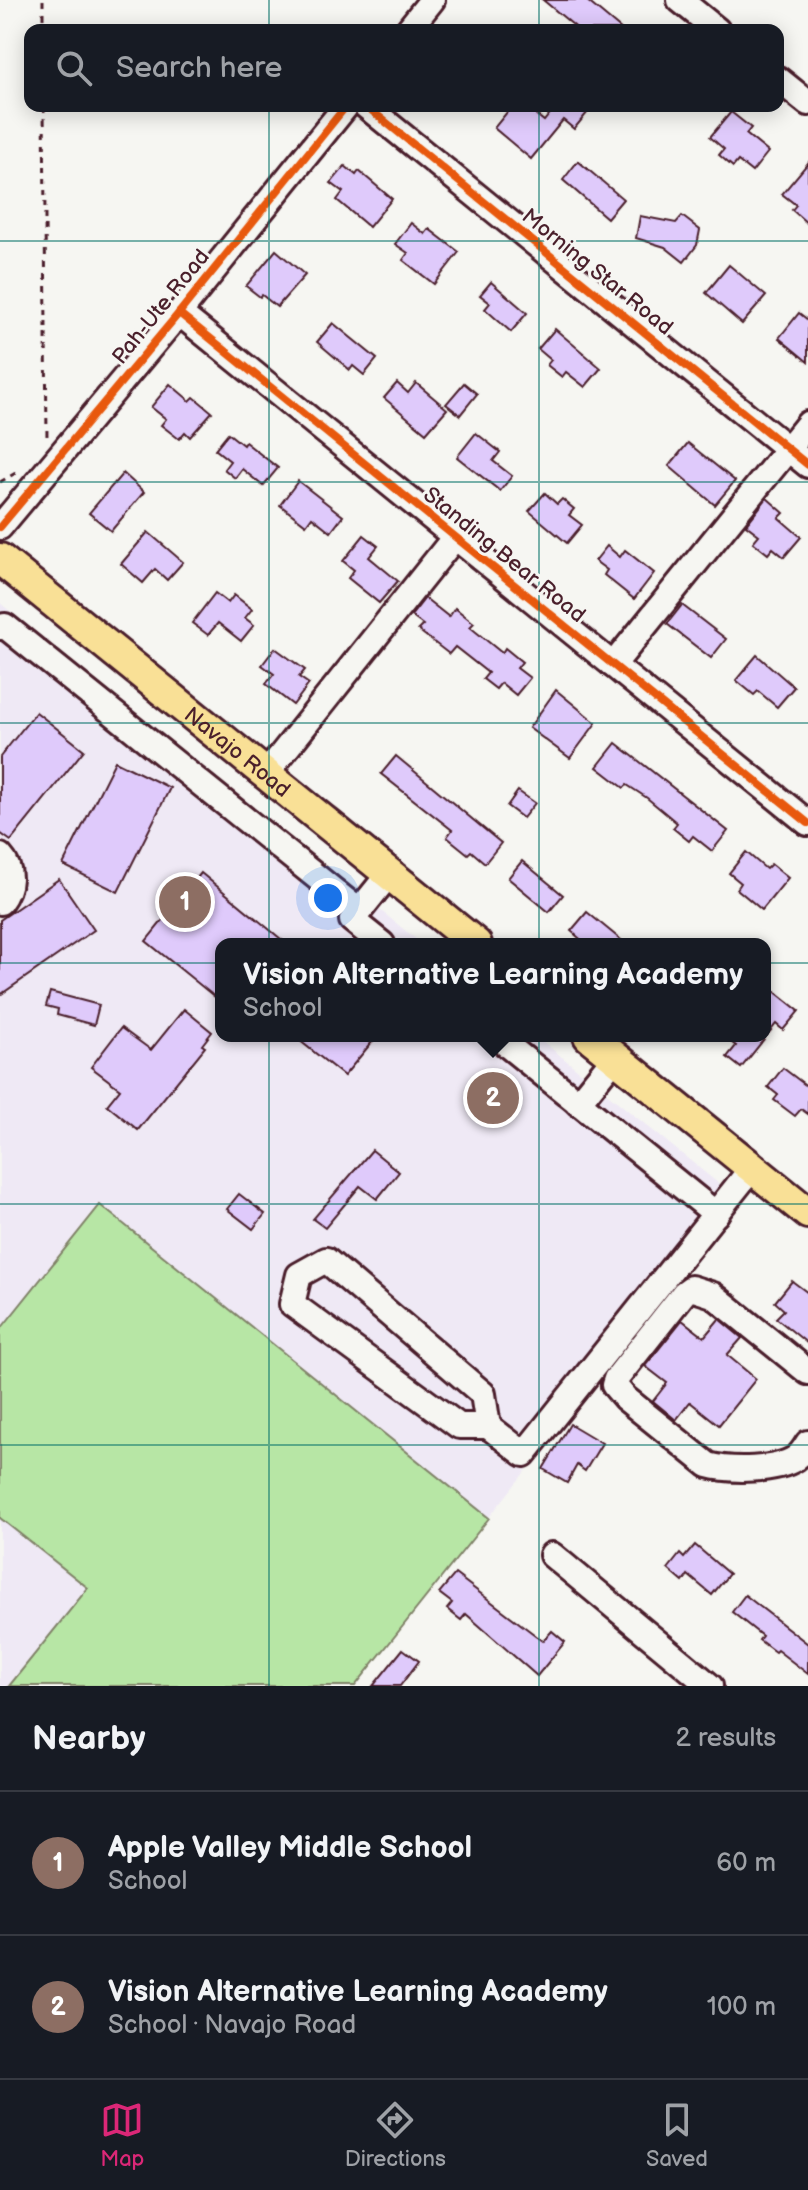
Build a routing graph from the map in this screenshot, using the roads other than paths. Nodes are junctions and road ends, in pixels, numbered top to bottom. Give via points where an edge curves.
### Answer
1 (432, 0) edge
2 (680, 0) edge
3 (413, 24) edge
4 (710, 24) edge
5 (784, 84) edge
6 (808, 103) edge
7 (341, 112) edge
8 (373, 112) edge
9 (179, 313) junction
10 (808, 424) edge
11 (788, 449) junction
12 (808, 465) edge
13 (0, 527) edge
14 (455, 537) junction
15 (0, 559) edge
16 (0, 627) edge
17 (613, 665) junction
18 (266, 774) junction
19 (808, 823) edge
20 (0, 856) edge
21 (389, 874) junction
22 (0, 902) edge
23 (359, 911) junction
24 (374, 938) edge
25 (469, 938) edge
26 (503, 1042) edge
27 (596, 1042) edge
28 (615, 1057) junction
29 (578, 1103) junction
30 (752, 1168) junction
31 (808, 1213) edge
32 (716, 1214) junction
33 (808, 1372) edge
34 (488, 1426) junction
35 (802, 1451) edge
36 (552, 1555) dead end
37 (704, 1684) edge

1 - 3 street
2 - 4 street
5 - 6 street
7 - 9 street, Pah-Ute Road
8 - 11 street, Morning Star Road
9 - 13 street, Pah-Ute Road
9 - 14 street, Standing Bear Road
10 - 11 street
11 - 12 street, Morning Star Road
11 - 17 street
14 - 17 street, Standing Bear Road
14 - 18 street
15 - 18 main road, Navajo Road
16 - 23 street
17 - 19 street, Standing Bear Road
18 - 21 main road, Navajo Road
20 - 22 street via 10,878
21 - 23 street
21 - 25 main road, Navajo Road
23 - 24 street via 352,920
26 - 29 street
27 - 28 main road
28 - 29 street
28 - 30 main road
29 - 32 street
30 - 31 main road
30 - 32 street
32 - 34 street via 524,1454
33 - 35 street via 713,1295 691,1288 614,1385 708,1465 760,1468
34 - 34 street via 483,1394 326,1260 299,1275 292,1304 459,1426
36 - 37 street

